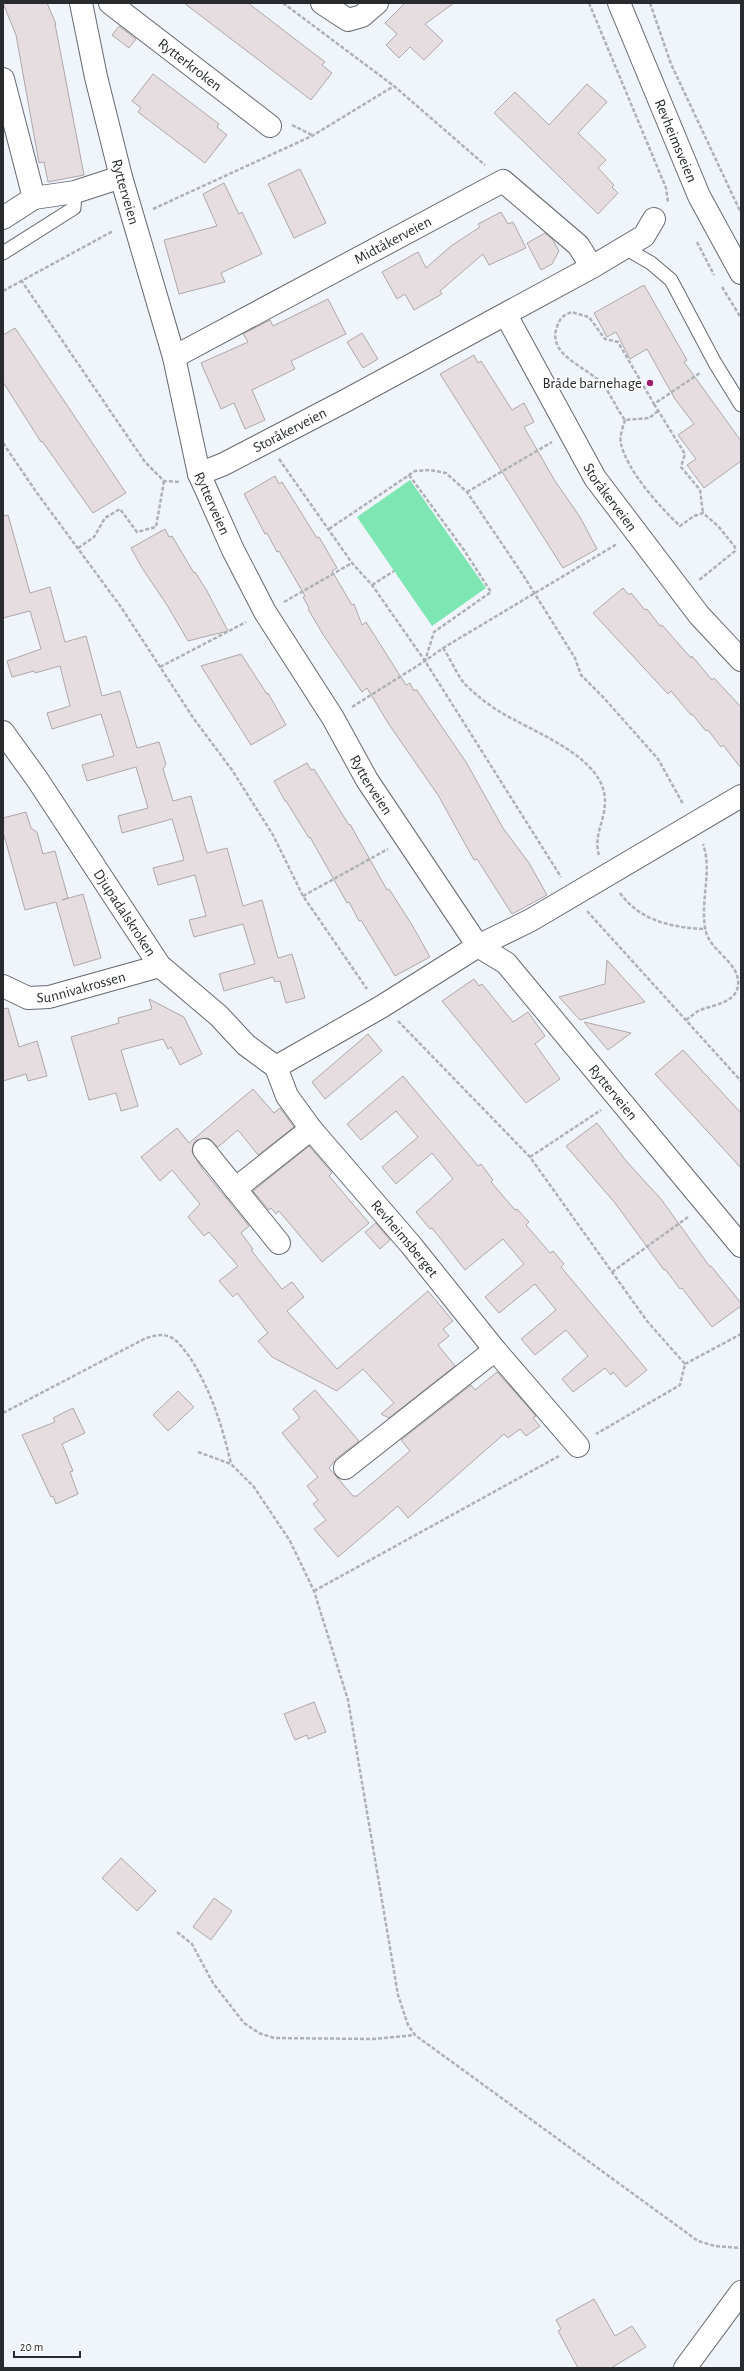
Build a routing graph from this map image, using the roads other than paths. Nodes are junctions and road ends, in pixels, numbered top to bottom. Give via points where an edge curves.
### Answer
1 (81, 3) edge
2 (110, 3) edge
3 (322, 3) edge
4 (376, 3) edge
5 (619, 3) edge
6 (3, 79) edge
7 (270, 126) dead end
8 (121, 177) junction
9 (75, 192) junction
10 (34, 198) junction
11 (661, 211) road end
12 (3, 218) edge
13 (625, 248) junction
14 (3, 253) edge
15 (592, 267) junction
16 (741, 273) edge
17 (506, 315) junction
18 (174, 357) junction
19 (741, 405) edge
20 (202, 480) junction
21 (741, 660) edge
22 (3, 732) edge
23 (741, 796) edge
24 (478, 946) junction
25 (160, 966) junction
26 (3, 986) edge
27 (276, 1067) junction
28 (312, 1129) junction
29 (204, 1150) dead end
30 (236, 1189) junction
31 (279, 1243) dead end
32 (741, 1246) edge
33 (495, 1350) junction
34 (578, 1446) road end
35 (345, 1468) dead end
36 (741, 2292) edge
37 (685, 2368) edge

1 - 8 street, Rytterveien
2 - 7 street, Rytterkroken
3 - 4 street via 348,20 362,16
5 - 16 street, Revheimsveien via 699,196
6 - 10 street
8 - 9 street
8 - 18 street, Rytterveien
9 - 10 street
9 - 14 lane via 74,208
10 - 12 street
11 - 13 street, Storåkerveien via 644,236
13 - 15 street, Storåkerveien
13 - 19 lane via 651,263 671,280
15 - 17 street, Storåkerveien
15 - 18 street, Midtåkerveien via 578,245 503,181
17 - 20 street, Storåkerveien via 224,464
17 - 21 street, Storåkerveien via 596,478 698,616
18 - 20 street, Rytterveien
20 - 24 street, Rytterveien via 233,550 265,612 333,718 367,780
22 - 25 street, Djupadalskroken
23 - 24 street via 574,896
24 - 27 street via 381,1007
24 - 32 street, Rytterveien via 506,963
25 - 26 street, Sunnivakrossen via 49,997 28,998
25 - 27 street, Djupadalskroken via 220,1016 246,1045
27 - 28 street, Revheimsberget via 287,1096
28 - 30 street
28 - 33 street, Revheimsberget via 411,1245
29 - 30 street
30 - 31 street
33 - 34 street, Revheimsberget
33 - 35 street
36 - 37 street

